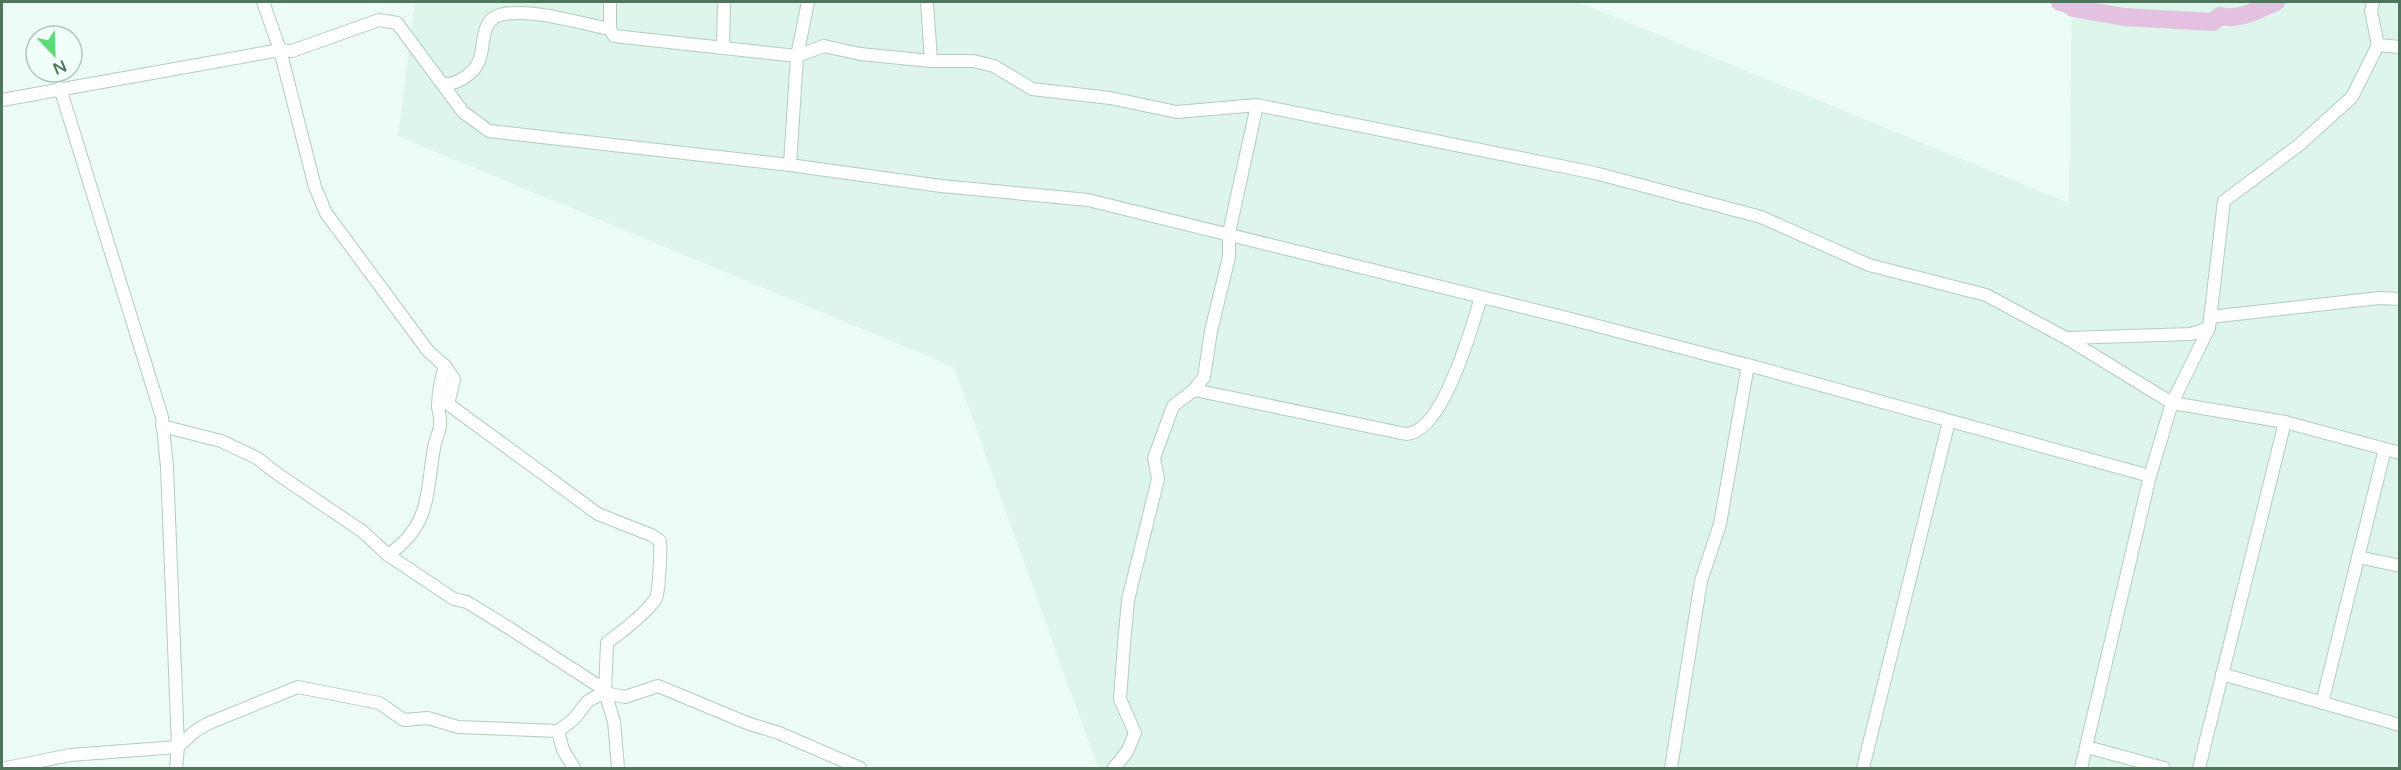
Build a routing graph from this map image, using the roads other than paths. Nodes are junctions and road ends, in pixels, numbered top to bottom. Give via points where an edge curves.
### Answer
1 (263, 2) edge
2 (610, 2) edge
3 (724, 2) edge
4 (808, 2) edge
5 (927, 2) edge
6 (2373, 2) edge
7 (610, 29) junction
8 (2378, 45) junction
9 (723, 47) junction
10 (2400, 47) edge
11 (280, 50) junction
12 (797, 56) junction
13 (931, 61) junction
14 (445, 84) junction
15 (60, 88) junction
16 (2, 100) edge
17 (1257, 105) junction
18 (790, 165) junction
19 (1229, 233) junction
20 (1480, 297) junction
21 (2400, 299) edge
22 (2209, 323) junction
23 (2066, 338) junction
24 (1748, 365) junction
25 (445, 366) junction
26 (1194, 390) junction
27 (2172, 403) junction
28 (1950, 421) junction
29 (2284, 422) junction
30 (162, 426) junction
31 (2385, 449) junction
32 (2400, 453) edge
33 (2150, 476) junction
34 (388, 555) junction
35 (2358, 557) junction
36 (2400, 566) edge
37 (2222, 674) junction
38 (605, 692) junction
39 (2322, 703) junction
40 (2400, 725) edge
41 (558, 731) junction
42 (178, 747) junction
43 (2087, 747) junction
44 (6, 768) edge
45 (176, 768) edge
46 (576, 768) edge
47 (618, 768) edge
48 (860, 768) edge
49 (1114, 768) edge
50 (1671, 768) edge
51 (1863, 768) edge
52 (2081, 768) edge
53 (2164, 768) edge
54 (2199, 768) edge

1 - 11 street
2 - 7 street
3 - 9 street
4 - 12 street
5 - 13 street
6 - 8 street
7 - 9 street via 614,36
7 - 14 street via 543,15 503,14 486,25 480,60 468,76
8 - 10 street
8 - 22 street via 2352,97 2299,145 2224,201
9 - 12 street
11 - 14 street via 292,51 379,20 397,23
11 - 15 street
11 - 25 street via 315,187 326,213 428,351
12 - 13 street via 824,46
12 - 18 street
13 - 17 street via 973,61 994,66 1032,89 1110,98 1178,112
14 - 18 street via 463,111 489,131
15 - 16 street
15 - 30 street
17 - 19 street
17 - 23 street via 1595,174 1761,216 1869,265 1986,295
18 - 19 street via 941,186 1088,200
19 - 20 street
19 - 26 street via 1229,257 1204,377
20 - 24 street
20 - 26 street via 1463,356 1446,393 1430,420 1414,434
21 - 22 street via 2379,298
22 - 23 street via 2191,334
22 - 27 street
23 - 27 street
24 - 28 street
24 - 50 street via 1720,524 1701,581
25 - 34 street via 438,406 441,425 424,513 401,546
25 - 38 street via 454,379 448,405 598,514 660,541 657,597 607,643
26 - 49 street via 1173,406 1154,458 1158,479 1128,600 1120,699 1135,733
27 - 29 street
27 - 33 street
28 - 33 street
28 - 51 street
29 - 31 street
29 - 37 street
30 - 34 street via 220,441 257,458 362,531
30 - 42 street
31 - 32 street
31 - 35 street
33 - 43 street
34 - 38 street
35 - 36 street
35 - 39 street
37 - 39 street
37 - 54 street
38 - 41 street via 587,702
38 - 47 street via 614,721
38 - 48 street via 625,697 658,686
39 - 40 street
41 - 42 street via 458,727 428,718 404,720 379,703 298,687 209,723
41 - 46 street via 558,740
42 - 44 street via 70,755
42 - 45 street
43 - 52 street
43 - 53 street

